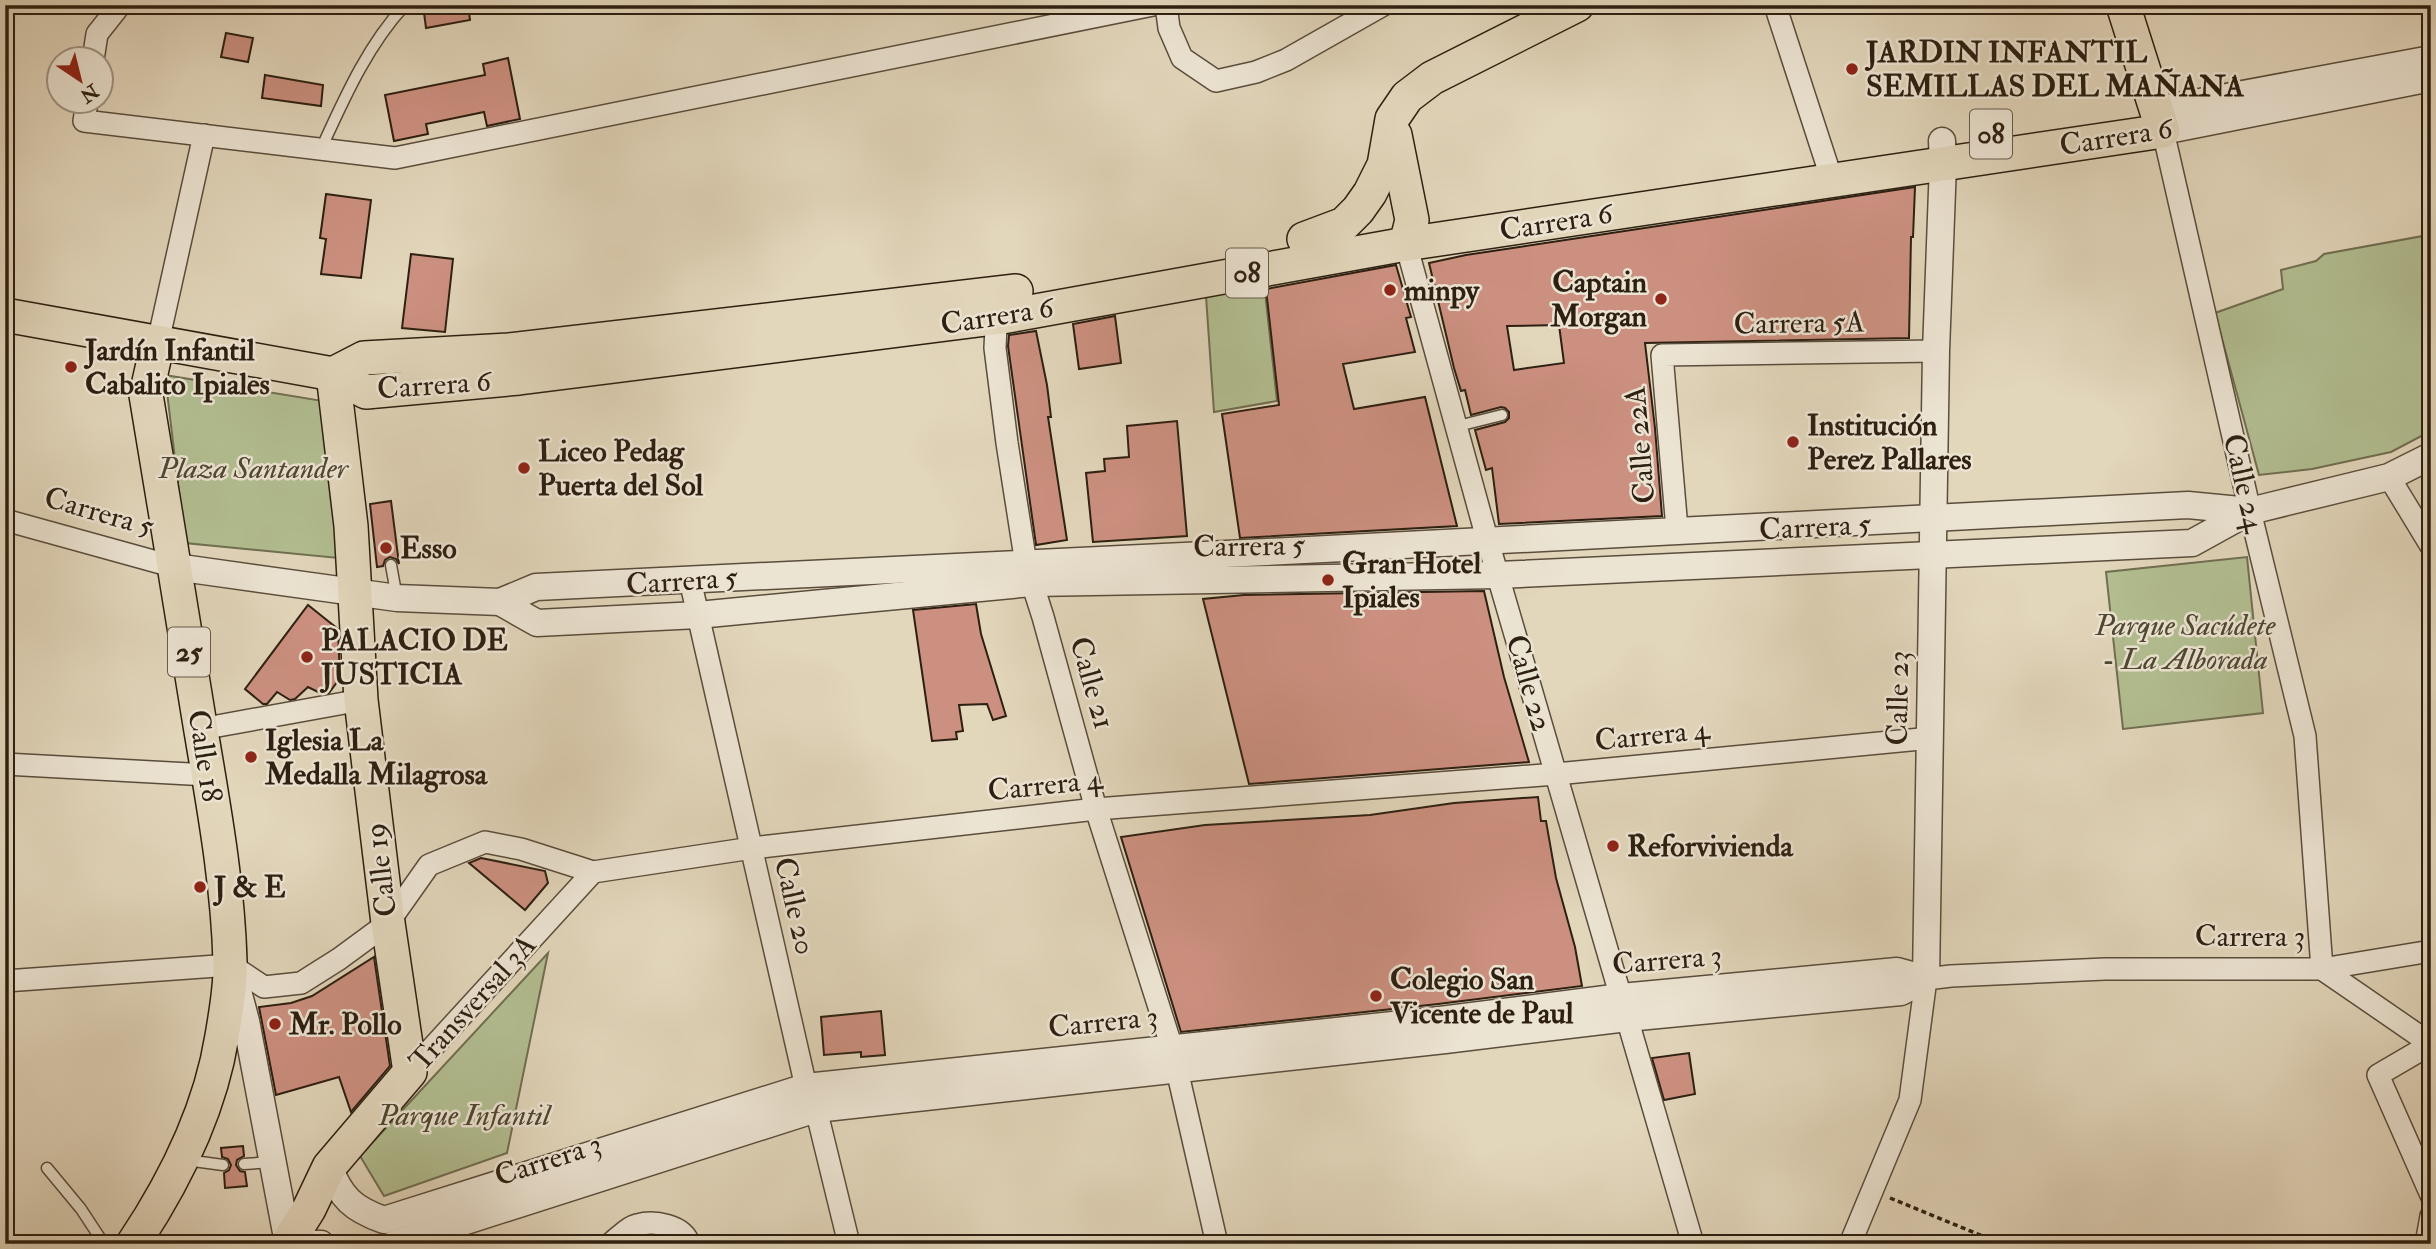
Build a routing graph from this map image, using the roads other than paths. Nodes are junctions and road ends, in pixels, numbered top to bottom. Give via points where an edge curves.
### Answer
1 (120, 5) edge
2 (405, 5) edge
3 (1153, 5) edge
4 (1166, 5) edge
5 (1383, 5) edge
6 (1577, 5) edge
7 (1775, 5) edge
8 (2123, 5) edge
9 (95, 46) edge
10 (2431, 59) edge
11 (2431, 78) edge
12 (85, 116) edge
13 (1392, 119) junction
14 (2160, 120) junction
15 (204, 135) junction
16 (321, 149) junction
17 (1942, 153) junction
18 (1829, 169) junction
19 (1409, 232) junction
20 (1304, 239) junction
21 (999, 306) junction
22 (5, 315) edge
23 (158, 342) junction
24 (1936, 351) junction
25 (1662, 355) joint
26 (333, 374) junction
27 (1502, 415) dead end
28 (1466, 424) dead end
29 (2431, 456) edge
30 (2389, 477) junction
31 (2250, 511) junction
32 (1935, 518) junction
33 (5, 520) edge
34 (1677, 529) junction
35 (1488, 540) junction
36 (2431, 546) edge
37 (1934, 555) junction
38 (391, 565) dead end
39 (175, 567) junction
40 (1029, 574) junction
41 (1498, 575) junction
42 (690, 580) junction
43 (356, 594) junction
44 (397, 598) junction
45 (500, 602) junction
46 (698, 615) junction
47 (361, 700) junction
48 (201, 729) junction
49 (1931, 738) junction
50 (5, 764) edge
51 (1556, 774) junction
52 (208, 775) junction
53 (1096, 809) junction
54 (752, 848) junction
55 (593, 872) junction
56 (388, 923) junction
57 (2431, 951) edge
58 (231, 965) junction
59 (2322, 970) junction
60 (1926, 979) junction
61 (5, 981) edge
62 (1624, 1008) junction
63 (1174, 1059) junction
64 (410, 1072) junction
65 (811, 1098) junction
66 (183, 1160) junction
67 (273, 1162) junction
68 (244, 1164) dead end
69 (223, 1165) dead end
70 (330, 1167) junction
71 (47, 1168) dead end
72 (2431, 1195) edge
73 (2431, 1216) edge
74 (389, 1236) edge
75 (288, 1243) edge
76 (29, 1244) edge
77 (98, 1244) edge
78 (104, 1244) edge
79 (133, 1244) edge
80 (321, 1244) edge
81 (610, 1244) edge
82 (689, 1244) edge
83 (849, 1244) edge
84 (1217, 1244) edge
85 (1693, 1244) edge
86 (1850, 1244) edge
87 (2426, 1244) edge

1 - 9 street via 97,34
2 - 16 lane via 388,23 347,92
3 - 16 street via 395,158
4 - 5 street via 1169,28 1182,58 1216,82 1286,60
6 - 13 main road via 1432,78 1407,97
7 - 18 street
8 - 14 main road, Calle 24
10 - 14 street, Carrera 6
11 - 14 street, Carrera 6
12 - 15 street via 84,121
13 - 19 main road, Calle 22
13 - 20 main road via 1384,165 1370,193 1344,224
14 - 17 main road, Carrera 6 / 08
14 - 31 street, Calle 24
15 - 16 street
15 - 23 street
17 - 18 main road, Carrera 6 / 08
17 - 24 street, Calle 23
18 - 19 main road, Carrera 6 / 08
19 - 20 main road, Carrera 6 / 08
19 - 21 main road, Carrera 6 / 08
19 - 35 street, Calle 22
20 - 21 main road, Carrera 6 / 08
21 - 26 main road, Carrera 6 / 08 via 509,350 364,358
21 - 40 street, Calle 21 via 995,348
22 - 23 main road
23 - 26 main road
23 - 39 main road, Calle 18 / 25 via 146,395
24 - 25 street, Carrera 5A
24 - 32 street, Calle 23
25 - 34 street, Calle 22A
26 - 43 main road, Calle 19 via 357,528
27 - 28 lane
29 - 30 street, Carrera 5
30 - 31 street, Carrera 5
30 - 36 street
31 - 32 street, Carrera 5 via 2188,505
31 - 37 street, Carrera 5 via 2192,543
31 - 59 street, Calle 24 via 2305,736
32 - 34 street, Carrera 5
32 - 37 street, Calle 23
33 - 39 street, Carrera 5
34 - 35 street, Carrera 5
35 - 40 street, Carrera 5
35 - 41 street, Calle 22
37 - 41 street, Carrera 5
37 - 49 street, Calle 23
38 - 44 lane
39 - 43 street, Carrera 5
39 - 48 main road, Calle 18 / 25
40 - 41 street, Carrera 5
40 - 42 street, Carrera 5
40 - 46 street, Carrera 5
40 - 53 street, Calle 21
41 - 51 street, Calle 22
42 - 45 street, Carrera 5 via 536,587
42 - 46 street, Calle 20
43 - 44 street, Carrera 5
43 - 47 main road, Calle 19
44 - 45 street, Carrera 5
45 - 46 street, Carrera 5 via 537,623
46 - 54 street, Calle 20
47 - 48 street
47 - 56 main road, Calle 19
48 - 52 main road, Calle 18 / 25
49 - 51 street, Carrera 4
49 - 60 street, Calle 23
50 - 52 street
51 - 53 street, Carrera 4
51 - 62 street, Calle 22
52 - 58 main road, Calle 18 / 25
53 - 54 street, Carrera 4
53 - 63 street, Calle 21
54 - 55 street, Carrera 4
54 - 65 street, Calle 20
55 - 56 street, Carrera 4 via 485,842 429,864
55 - 64 street, Transversal 3A
56 - 58 street, Carrera 4 via 301,983 264,987
56 - 64 main road, Calle 19
57 - 59 street, Carrera 3
58 - 61 street
58 - 66 main road, Calle 18 / 25 via 222,1037 208,1094
58 - 67 street, Calle 18
59 - 60 street, Carrera 3 via 2105,969
59 - 72 street, Carrera 3 via 2431,1044 2378,1075
60 - 62 street, Carrera 3 via 1900,992 1769,995
60 - 86 street, Calle 23 via 1910,1100
62 - 63 street, Carrera 3
62 - 85 street, Calle 22
63 - 65 street, Carrera 3
63 - 84 street, Calle 21
64 - 70 main road, Transversal 3A
65 - 74 street, Carrera 3
65 - 83 street, Calle 20
66 - 69 lane
66 - 79 main road, Calle 18 / 25
67 - 68 lane
67 - 75 street, Calle 18
70 - 74 street, Carrera 3 via 349,1202
70 - 75 main road, Transversal 3A
71 - 78 lane
73 - 87 street
75 - 80 street
76 - 77 lane
81 - 82 street via 637,1225 669,1224 687,1237

